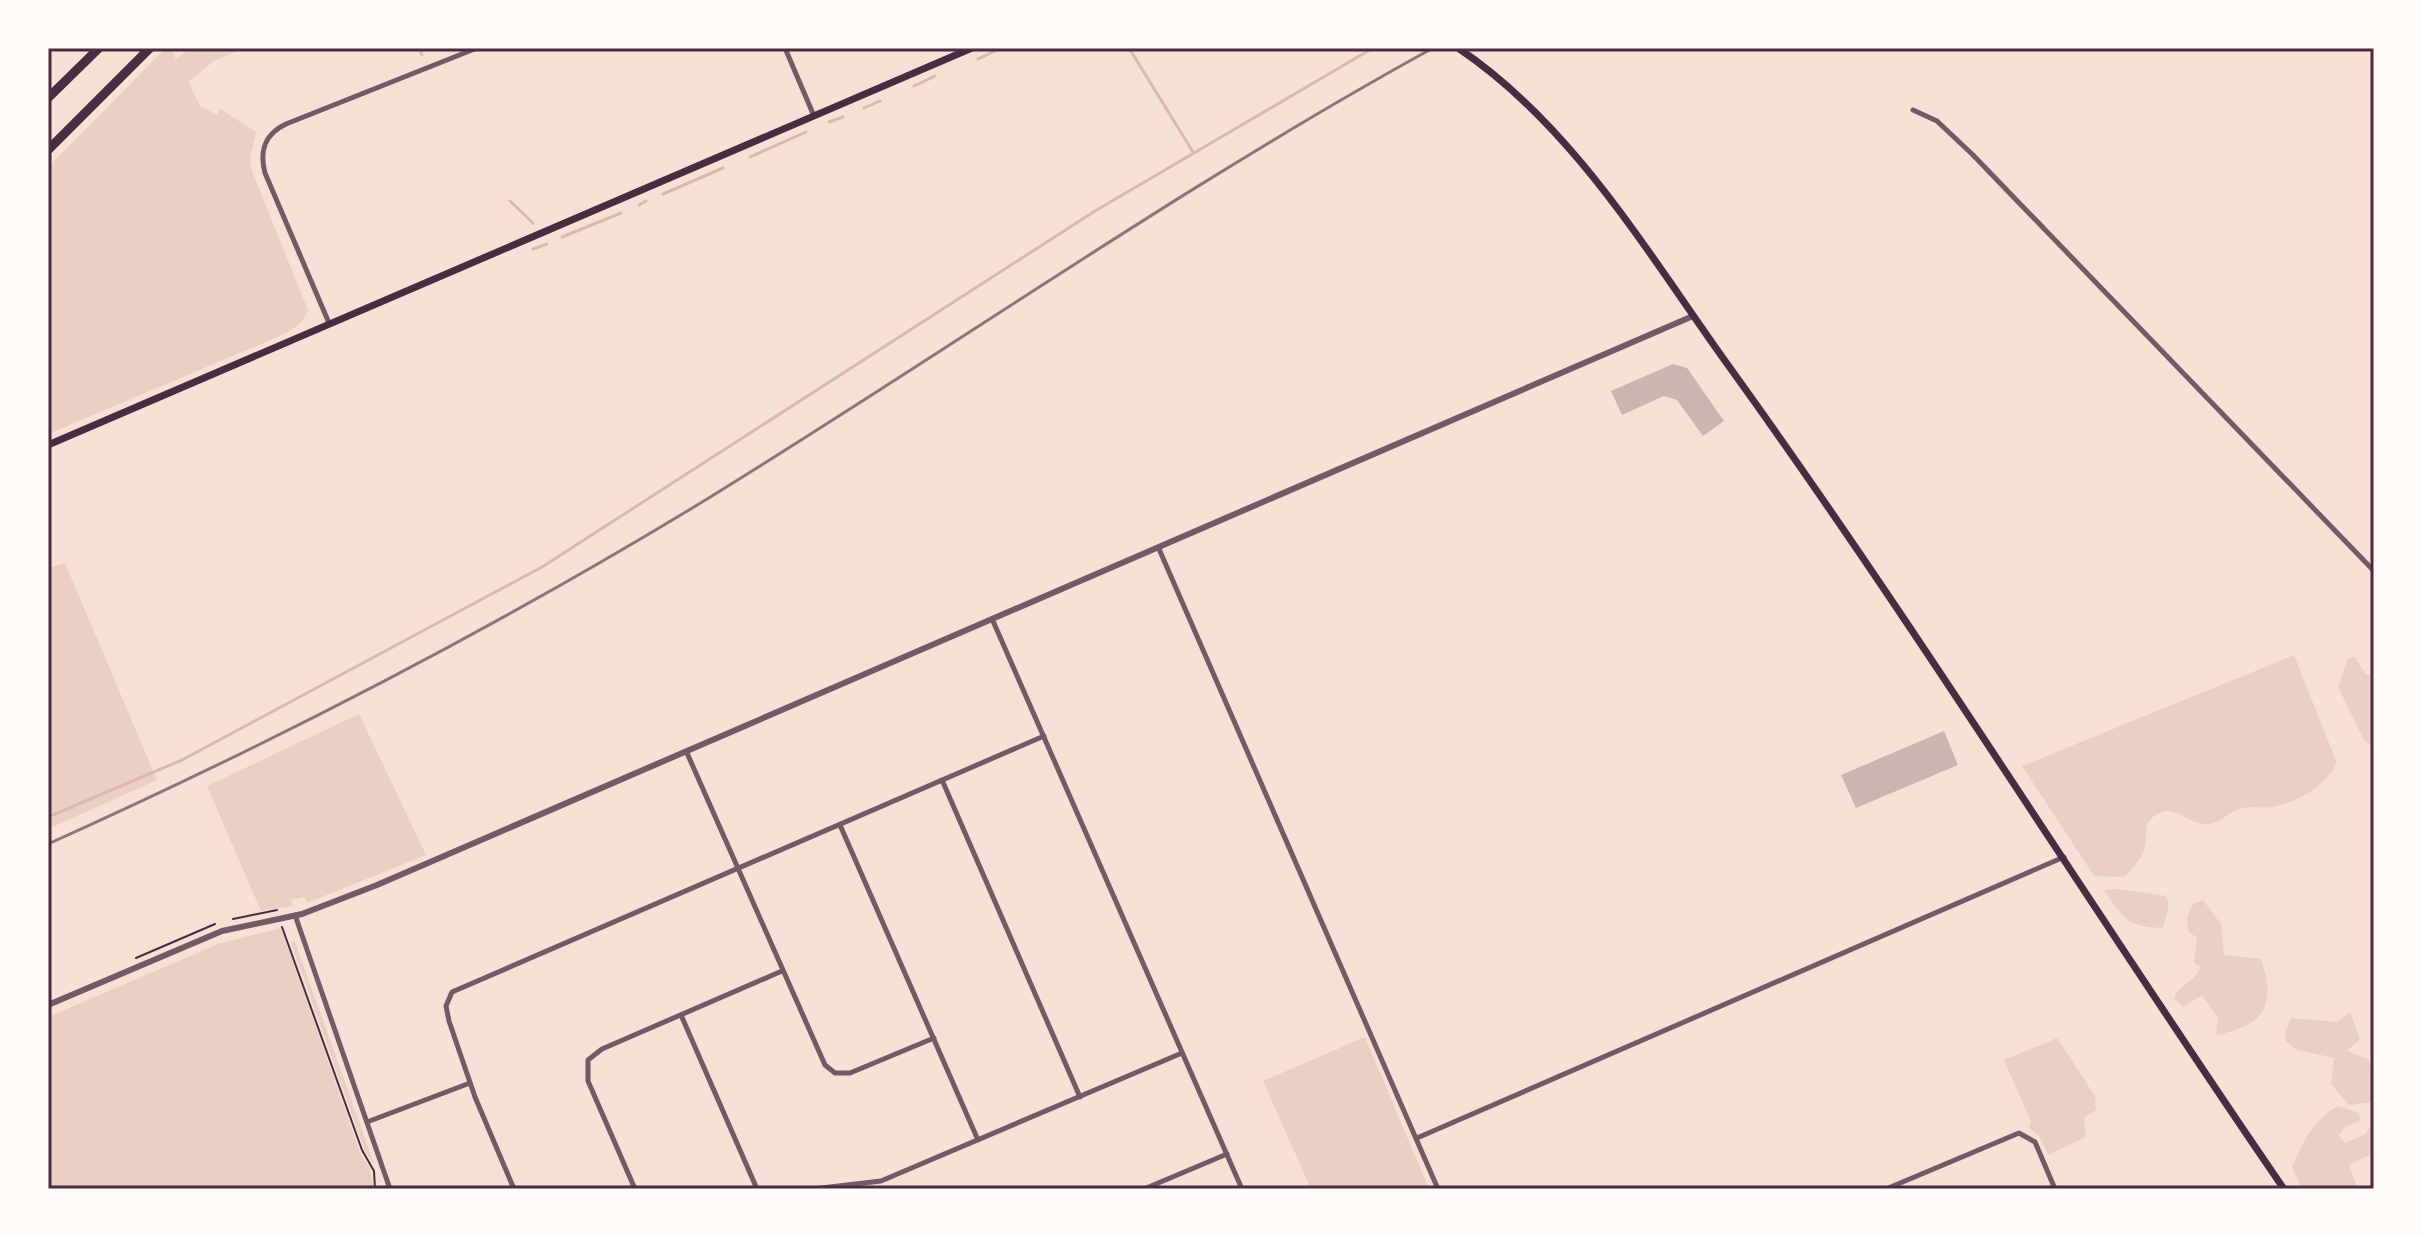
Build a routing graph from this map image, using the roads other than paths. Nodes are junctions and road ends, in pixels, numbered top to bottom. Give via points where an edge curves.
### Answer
1 (99, 48) edge
2 (150, 48) edge
3 (477, 48) edge
4 (785, 48) edge
5 (972, 48) edge
6 (1458, 48) edge
7 (48, 98) edge
8 (1913, 110) dead end
9 (814, 116) junction
10 (48, 150) edge
11 (1693, 316) junction
12 (329, 323) junction
13 (48, 445) edge
14 (1159, 549) junction
15 (2374, 571) edge
16 (993, 621) junction
17 (1044, 736) junction
18 (687, 753) junction
19 (942, 780) junction
20 (840, 825) junction
21 (2064, 857) junction
22 (737, 868) junction
23 (295, 915) junction
24 (782, 971) junction
25 (48, 1005) edge
26 (681, 1015) junction
27 (934, 1038) junction
28 (1182, 1053) junction
29 (470, 1083) junction
30 (1080, 1097) junction
31 (367, 1122) junction
32 (1417, 1138) junction
33 (978, 1140) junction
34 (1227, 1154) junction
35 (390, 1189) edge
36 (514, 1189) edge
37 (635, 1189) edge
38 (757, 1189) edge
39 (813, 1189) edge
40 (1144, 1189) edge
41 (1242, 1189) edge
42 (1438, 1189) edge
43 (1886, 1189) edge
44 (2055, 1189) edge
45 (2284, 1189) edge

1 - 7 highway
2 - 10 highway
3 - 12 street via 286,124 267,139 262,154 265,173
4 - 9 street
5 - 9 main road
6 - 11 main road via 1506,84 1552,130
8 - 15 street via 1931,116 1973,155
9 - 12 main road
11 - 14 street
11 - 21 main road via 1833,510
12 - 13 main road
14 - 16 street
14 - 32 street
16 - 17 street
16 - 18 street
17 - 19 street
17 - 28 street
18 - 22 street
18 - 23 street
19 - 20 street
19 - 30 street
20 - 22 street
20 - 27 street
21 - 32 street
21 - 45 main road
22 - 24 street
22 - 29 street via 452,992 446,1009
23 - 25 street via 222,931
23 - 31 street
24 - 26 street
24 - 27 street via 822,1061 835,1073 854,1072
26 - 37 street via 602,1049 587,1064 588,1081
26 - 38 street
27 - 33 street
28 - 30 street
28 - 34 street
29 - 31 street
29 - 36 street
30 - 33 street
31 - 35 street
32 - 42 street
33 - 39 street via 881,1181
34 - 40 street
34 - 41 street
43 - 44 street via 2019,1133 2035,1142

